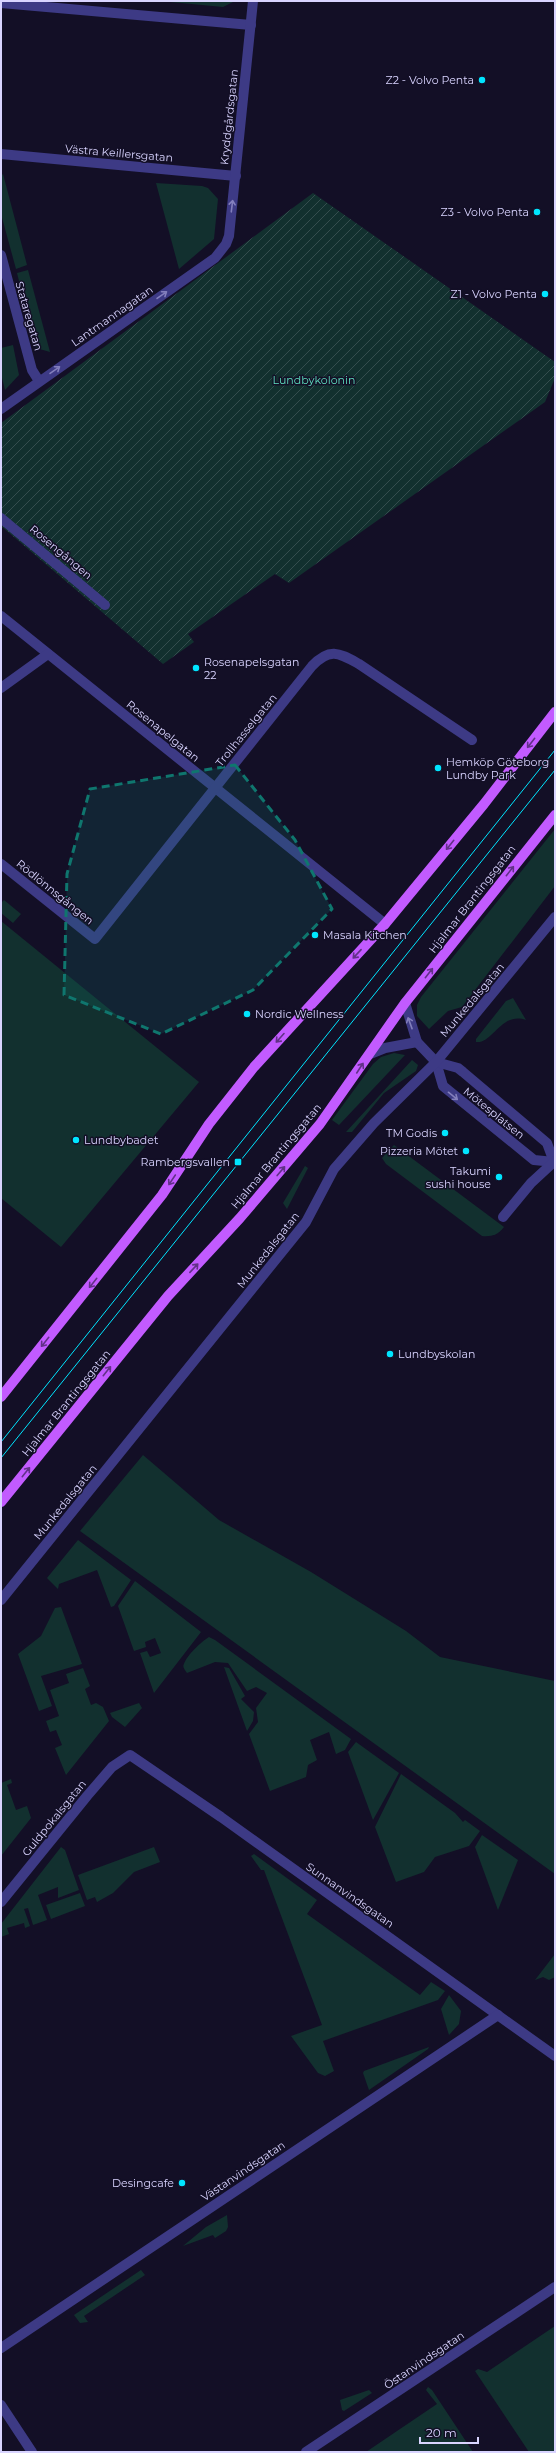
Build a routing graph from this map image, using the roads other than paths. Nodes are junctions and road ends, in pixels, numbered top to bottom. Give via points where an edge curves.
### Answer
1 (253, 1) edge
2 (1, 3) edge
3 (251, 25) junction
4 (1, 154) edge
5 (236, 176) junction
6 (229, 236) joint
7 (1, 255) edge
8 (39, 381) junction
9 (1, 409) edge
10 (1, 518) edge
11 (105, 605) dead end
12 (1, 616) edge
13 (48, 654) junction
14 (1, 688) edge
15 (555, 712) edge
16 (472, 740) dead end
17 (214, 788) junction
18 (555, 815) edge
19 (1, 864) edge
20 (555, 917) edge
21 (385, 924) junction
22 (95, 939) joint
23 (405, 1003) junction
24 (417, 1042) junction
25 (370, 1054) junction
26 (436, 1062) junction
27 (555, 1162) edge
28 (503, 1217) dead end
29 (1, 1397) edge
30 (1, 1502) edge
31 (1, 1600) edge
32 (130, 1755) joint
33 (1, 1902) edge
34 (498, 2015) junction
35 (555, 2056) edge
36 (555, 2287) edge
37 (1, 2348) edge
38 (1, 2405) edge
39 (32, 2452) edge
40 (306, 2452) edge

1 - 3 street, Kryddgårdsgatan
2 - 3 street
3 - 5 street, Kryddgårdsgatan
4 - 5 street, Västra Keillersgatan
6 -> 5 street, Kryddgårdsgatan
8 -> 6 street, Lantmannagatan via 215,258
7 - 8 street, Stataregatan via 32,370
8 - 9 street, Lantmannagatan
10 - 11 street, Rosengången
12 - 13 street, Rosenapelgatan
13 - 14 street
13 - 17 street, Rosenapelgatan
15 -> 21 main road via 484,804
16 - 17 street, Trollhasselgatan via 360,664 342,654 330,653 321,657 312,666
17 - 21 street, Rosenapelgatan
17 - 22 street, Trollhasselgatan
23 -> 18 main road, Hjalmar Brantingsgatan
19 - 22 street, Rödlönnsgången
20 - 26 street, Munkedalsgatan
21 -> 29 main road via 254,1067 210,1124 158,1200
24 -> 23 street, Mötesplatsen
23 - 25 main road, Hjalmar Brantingsgatan
24 - 25 street via 385,1048
24 - 26 street, Mötesplatsen
30 -> 25 main road, Hjalmar Brantingsgatan via 168,1296 240,1218 320,1124
26 - 27 street, Mötesplatsen via 458,1068 547,1143
26 -> 27 street, Mötesplatsen via 443,1086 448,1092 534,1160
26 - 31 street, Munkedalsgatan via 374,1122 334,1169 306,1222
27 - 28 street via 531,1183
32 - 33 street, Guldpokalsgatan via 112,1767
32 - 34 street, Sunnanvindsgatan
34 - 35 street, Sunnanvindsgatan
34 - 37 street, Västanvindsgatan
36 - 40 street, Östanvindsgatan
38 - 39 street

